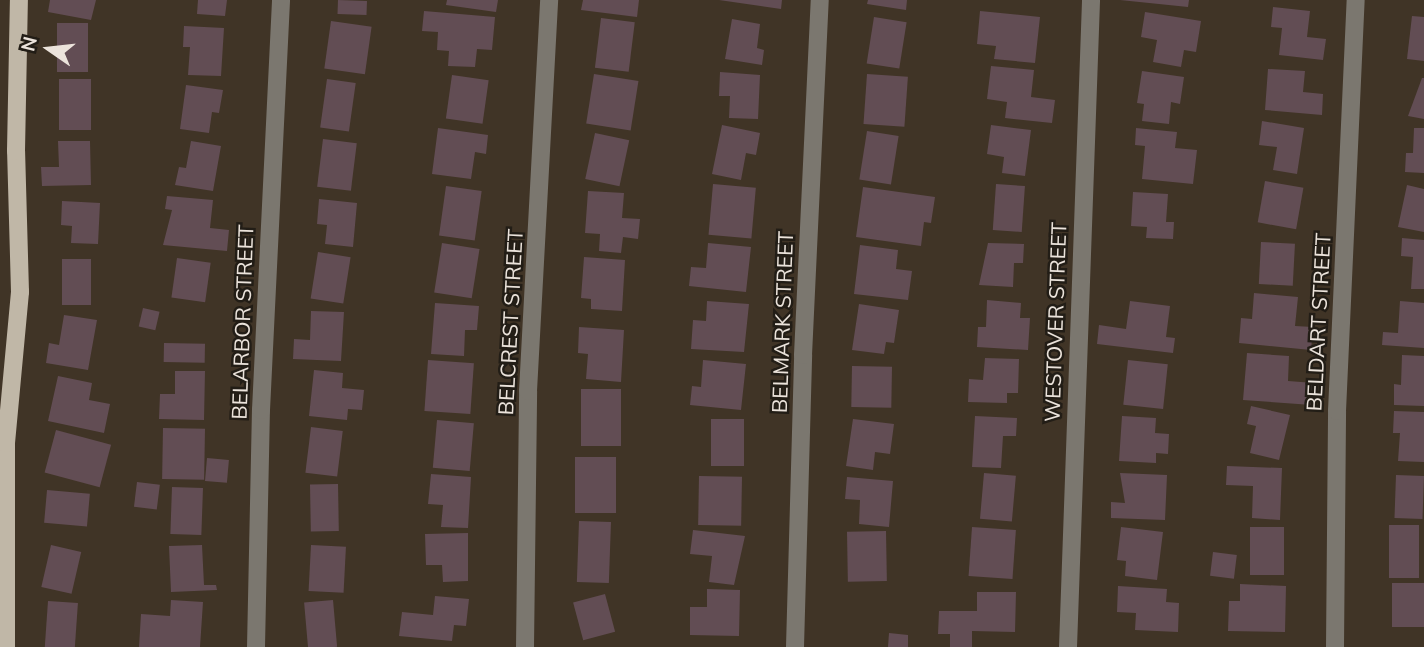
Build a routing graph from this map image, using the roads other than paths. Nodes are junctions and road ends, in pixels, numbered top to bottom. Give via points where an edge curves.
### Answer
1 (19, 0) edge
2 (281, 0) edge
3 (549, 0) edge
4 (820, 0) edge
5 (1091, 0) edge
6 (1356, 0) edge
7 (6, 647) edge
8 (256, 647) edge
9 (525, 647) edge
10 (795, 647) edge
11 (1068, 647) edge
12 (1335, 647) edge

1 - 7 main road via 16,151 20,292 6,443
2 - 8 street, BELARBOR STREET via 261,410
3 - 9 street, BELCREST STREET via 528,391
4 - 10 street, BELMARK STREET
5 - 11 street, WESTOVER STREET
6 - 12 street, BELDART STREET via 1337,411

